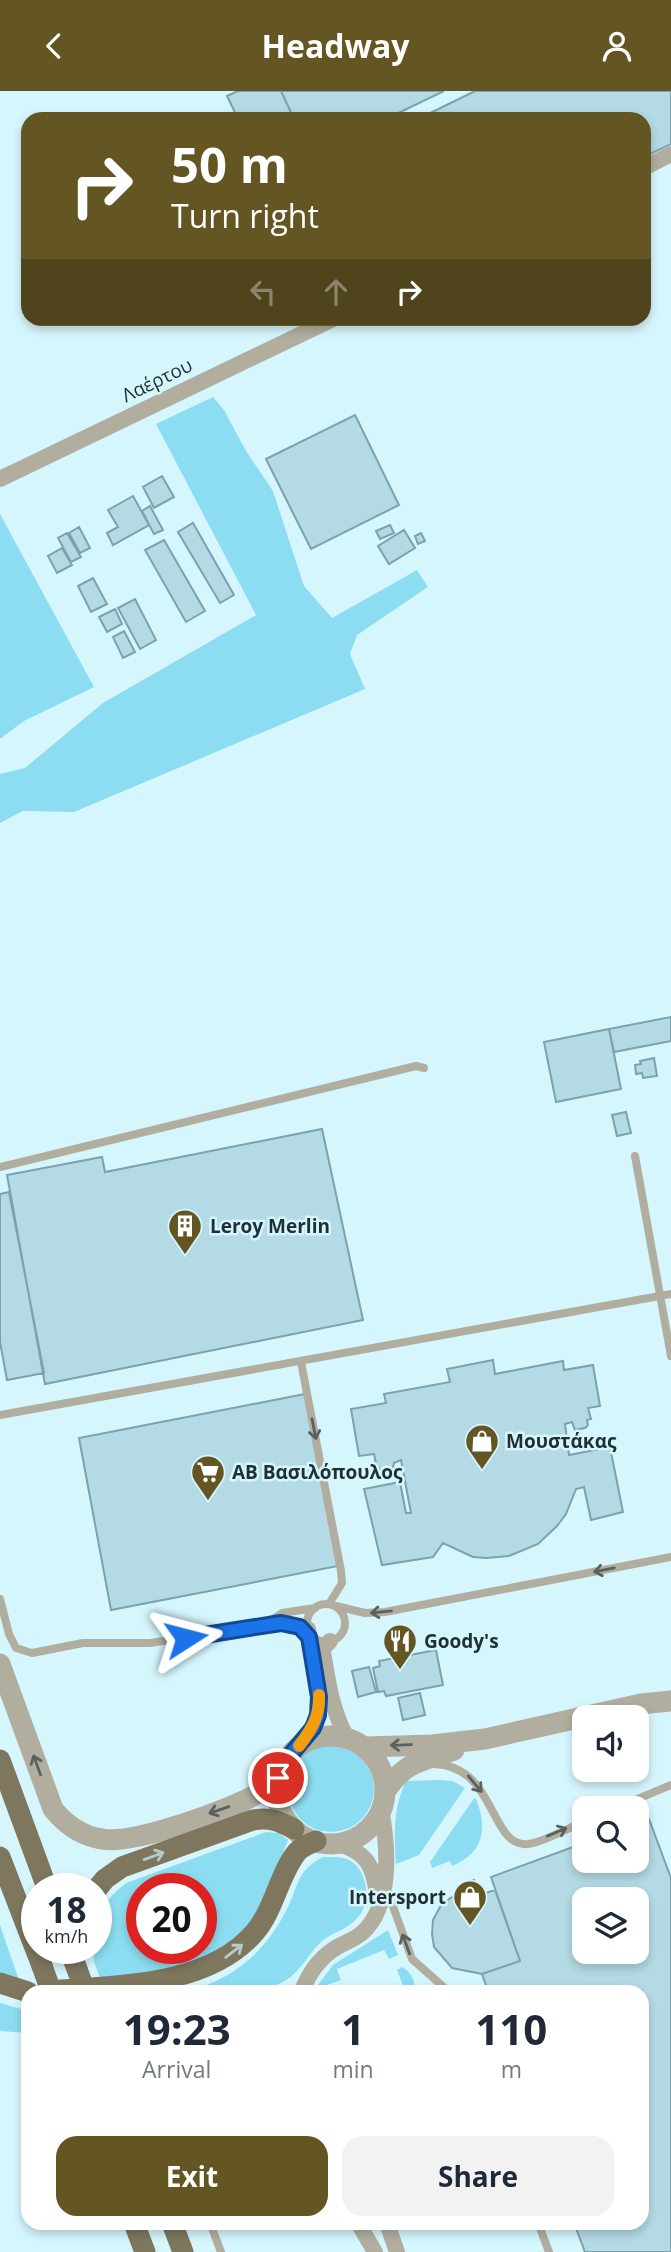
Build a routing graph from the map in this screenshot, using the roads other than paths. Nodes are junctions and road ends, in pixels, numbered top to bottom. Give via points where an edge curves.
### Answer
1 (671, 155) edge
2 (651, 165) edge
3 (318, 326) edge
4 (0, 479) edge
5 (424, 1068) dead end
6 (635, 1156) dead end
7 (0, 1167) edge
8 (671, 1294) edge
9 (660, 1296) junction
10 (671, 1356) edge
11 (301, 1362) junction
12 (0, 1415) edge
13 (671, 1557) edge
14 (0, 1599) edge
15 (332, 1605) junction
16 (315, 1608) junction
17 (265, 1624) junction
18 (309, 1633) junction
19 (330, 1641) junction
20 (0, 1664) edge
21 (671, 1692) edge
22 (671, 1701) edge
23 (641, 1704) junction
24 (485, 1739) junction
25 (356, 1742) junction
26 (300, 1745) junction
27 (0, 1760) edge
28 (414, 1764) junction
29 (278, 1778) junction
30 (671, 1785) edge
31 (645, 1796) edge
32 (383, 1801) junction
33 (572, 1826) edge
34 (294, 1829) junction
35 (325, 1842) junction
36 (0, 1857) edge
37 (41, 1873) edge
38 (112, 1874) edge
39 (384, 1883) junction
40 (377, 1907) junction
41 (75, 1964) edge
42 (77, 1964) edge
43 (77, 1969) junction
44 (0, 1983) edge
45 (49, 1985) edge
46 (83, 1985) edge
47 (107, 1985) edge
48 (304, 1985) edge
49 (441, 1985) edge
50 (21, 1990) edge
51 (137, 2230) edge
52 (175, 2230) edge
53 (213, 2230) edge
54 (362, 2230) edge
55 (389, 2230) edge
56 (541, 2230) edge
57 (145, 2252) edge
58 (183, 2252) edge
59 (221, 2252) edge
60 (375, 2252) edge
61 (397, 2252) edge
62 (549, 2252) edge

1 - 2 street
3 - 4 street, Λαέρτου
5 - 7 lane via 416,1066
6 - 9 lane
8 - 9 lane
9 - 10 lane
9 - 11 lane
11 - 12 lane
11 -> 15 lane via 341,1571 342,1583
13 -> 15 lane via 385,1612 365,1613
14 - 17 lane via 16,1648 32,1653 83,1643 149,1643
15 - 16 lane
15 - 19 lane via 344,1616 344,1629
16 - 17 lane via 282,1613
16 - 18 lane via 308,1617
17 - 18 lane via 294,1624
18 - 19 lane
18 - 26 street via 318,1715
19 - 25 street via 323,1652 335,1713
29 -> 20 street via 238,1804 146,1835 104,1840 84,1834 65,1824 53,1809
21 - 23 street
22 - 23 street
23 - 24 street
24 -> 25 street via 432,1745
24 - 28 street
25 - 26 street via 323,1736
25 - 32 street via 376,1760 383,1775
26 - 29 street via 282,1765
27 - 37 main road
28 - 32 street via 396,1776
28 -> 33 lane via 440,1765 469,1775 511,1840 530,1844
29 - 34 street via 279,1806
30 - 31 lane
32 - 35 street via 368,1829 358,1836
32 - 39 street
34 - 35 street
38 -> 34 main road via 253,1820 279,1820
35 - 40 street via 348,1847 367,1860 375,1880
47 -> 35 main road via 197,1972 234,1952 256,1931 298,1851
36 - 45 main road, bridge
39 - 40 street
49 -> 39 lane via 412,1959
40 - 48 street via 361,1934 332,1950
41 - 43 main road
42 - 43 main road
43 - 46 main road, bridge
44 - 50 main road
51 - 57 main road
52 - 58 main road
53 - 59 lane
54 - 60 street
55 - 61 street
56 - 62 lane

